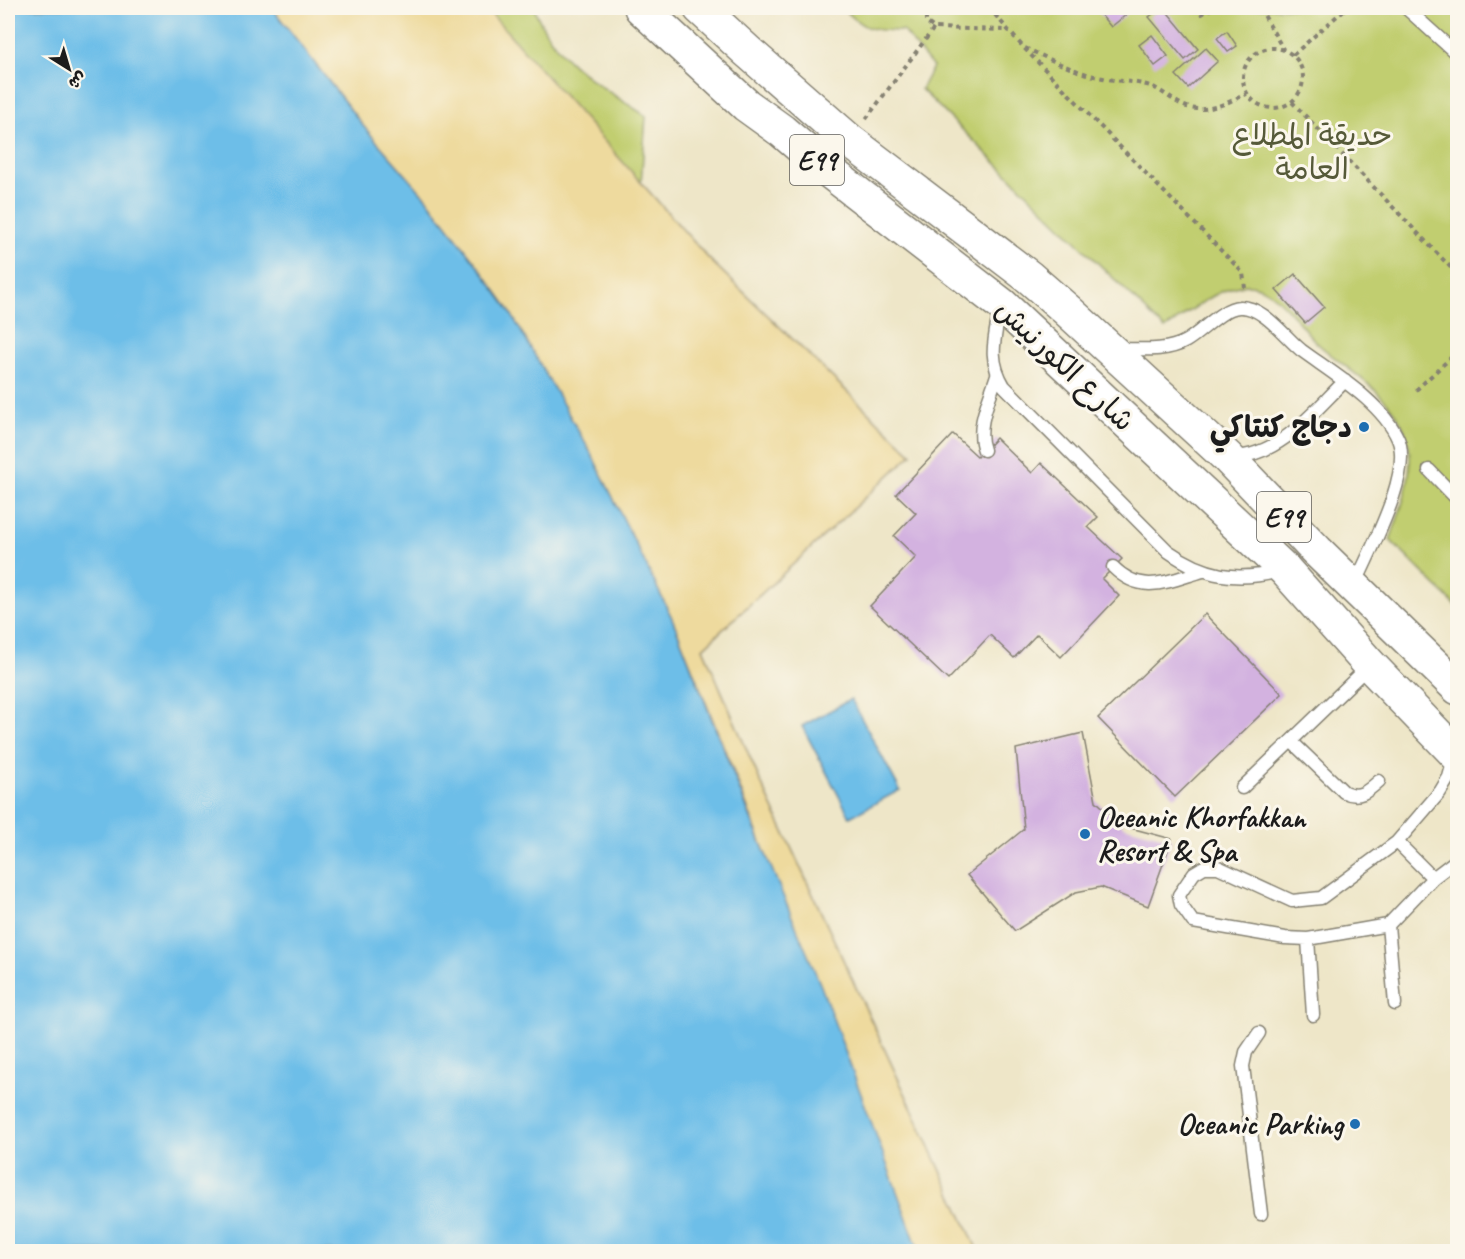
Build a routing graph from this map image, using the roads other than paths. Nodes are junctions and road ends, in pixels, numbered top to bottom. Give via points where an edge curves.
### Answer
1 (641, 8) edge
2 (700, 8) edge
3 (1406, 8) edge
4 (1458, 55) edge
5 (782, 131) junction
6 (850, 141) junction
7 (1001, 304) junction
8 (1109, 348) junction
9 (997, 375) junction
10 (1345, 381) junction
11 (984, 450) dead end
12 (1227, 457) junction
13 (1429, 470) dead end
14 (1458, 500) edge
15 (1113, 567) dead end
16 (1285, 570) junction
17 (1203, 571) junction
18 (1354, 586) junction
19 (1370, 665) junction
20 (1458, 688) edge
21 (1291, 741) junction
22 (1456, 755) edge
23 (1378, 782) dead end
24 (1242, 788) dead end
25 (1397, 842) junction
26 (1458, 859) edge
27 (1434, 878) junction
28 (1388, 925) junction
29 (1308, 939) junction
30 (1395, 1004) dead end
31 (1313, 1014) dead end
32 (1259, 1033) dead end
33 (1261, 1214) dead end

1 - 5 highway, شارع الكورنيش / E99 via 746,105
2 - 6 highway, شارع الكورنيش / E99
3 - 4 lane
5 - 6 highway via 795,117 803,116 832,136
5 - 7 highway, شارع الكورنيش / E99
6 - 8 highway, شارع الكورنيش / E99 via 1029,277
7 - 9 lane via 992,349
7 - 16 highway, شارع الكورنيش / E99
8 - 10 lane via 1155,348 1185,342 1227,310 1248,307 1259,311 1300,349
8 - 12 highway, شارع الكورنيش / E99
9 - 11 lane via 982,424
9 - 17 lane via 1168,551
10 - 12 lane via 1280,442 1249,457
10 - 18 lane via 1386,422 1398,440 1400,456 1400,476
12 - 18 highway, شارع الكورنيش / E99
13 - 14 lane
15 - 17 lane via 1129,580 1148,585
16 - 17 lane via 1242,578
16 - 19 highway, شارع الكورنيش / E99
18 - 20 highway, شارع الكورنيش / E99
19 - 21 lane
19 - 22 highway, شارع الكورنيش / E99
21 - 23 lane via 1344,792 1360,795
21 - 24 lane
22 - 25 lane via 1440,792
25 - 27 lane
25 - 29 lane via 1321,898 1292,901 1218,867 1204,867 1194,873 1179,895 1193,922
26 - 27 lane
27 - 28 lane
28 - 29 lane
28 - 30 lane
29 - 31 lane
32 - 33 lane via 1246,1052 1243,1066

